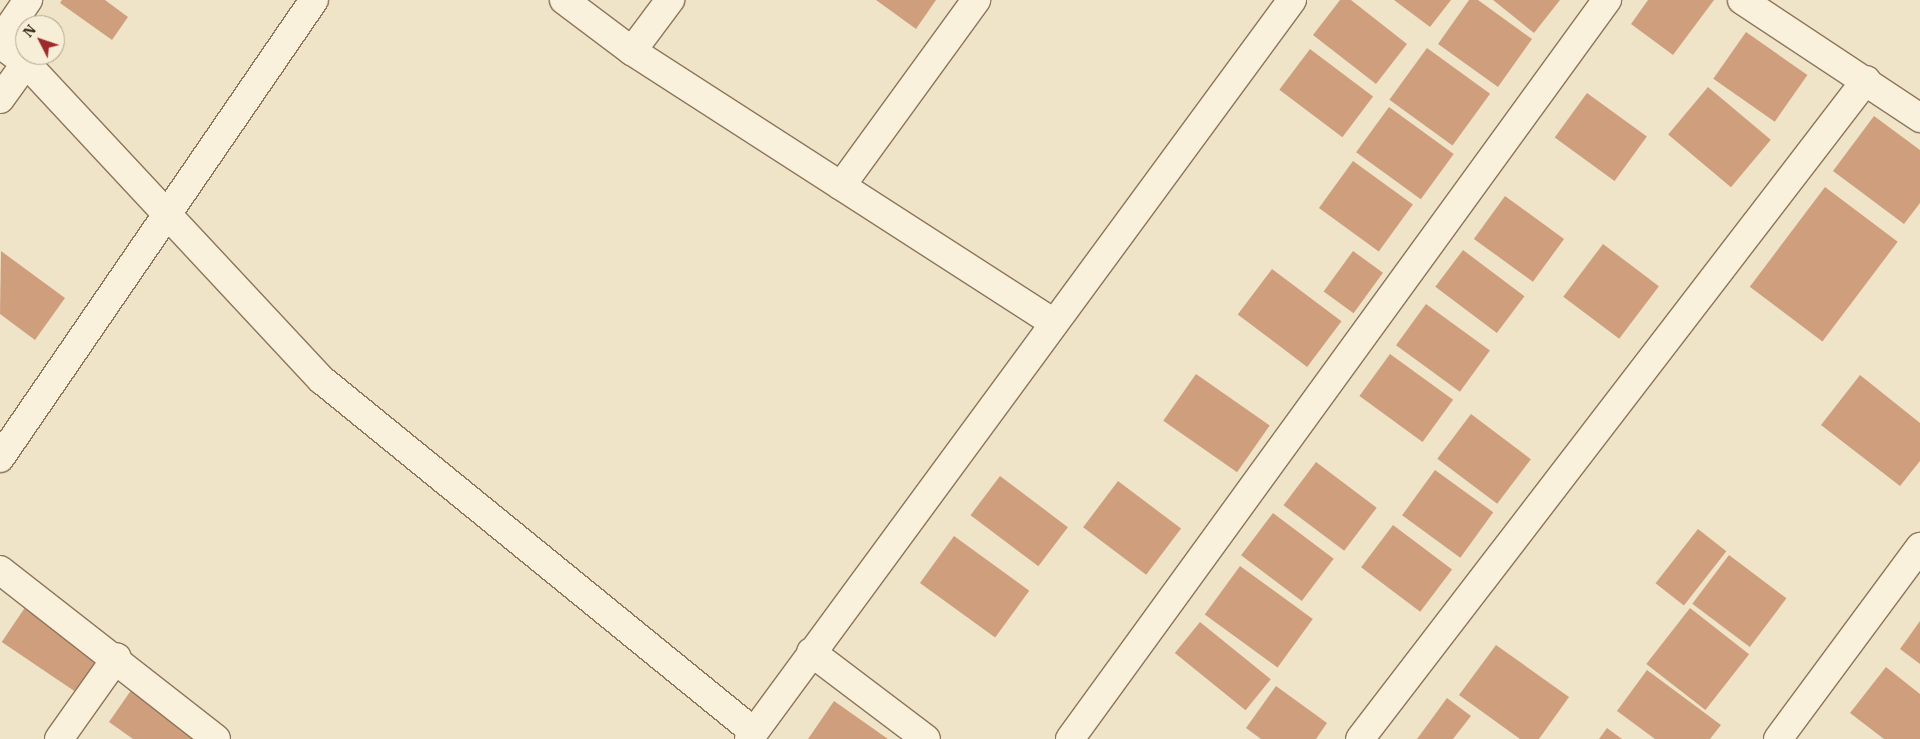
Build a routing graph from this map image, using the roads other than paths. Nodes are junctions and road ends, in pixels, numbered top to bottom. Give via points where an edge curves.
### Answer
1 (28, 0) edge
2 (314, 0) edge
3 (564, 0) edge
4 (670, 0) edge
5 (976, 0) edge
6 (1292, 0) edge
7 (1607, 0) edge
8 (1742, 0) edge
9 (0, 43) edge
10 (632, 51) junction
11 (15, 55) edge
12 (25, 65) edge
13 (27, 65) edge
14 (1866, 80) junction
15 (0, 98) edge
16 (1920, 118) edge
17 (841, 186) junction
18 (170, 215) junction
19 (1054, 323) junction
20 (0, 458) edge
21 (1920, 547) edge
22 (0, 570) edge
23 (811, 652) junction
24 (117, 657) junction
25 (751, 735) edge
26 (59, 739) edge
27 (216, 739) edge
28 (926, 739) edge
29 (1070, 739) edge
30 (1360, 739) edge
31 (1778, 739) edge

1 - 9 street
2 - 18 street
3 - 10 street
4 - 10 street
5 - 17 street
6 - 19 street
7 - 29 street
8 - 14 street
9 - 11 street
10 - 17 street
12 - 15 street
13 - 18 street
14 - 16 street
14 - 30 street
17 - 19 street
18 - 20 street
18 - 25 street via 322,380
19 - 23 street
21 - 31 street
22 - 24 street
23 - 25 street
23 - 28 street
24 - 26 street
24 - 27 street

